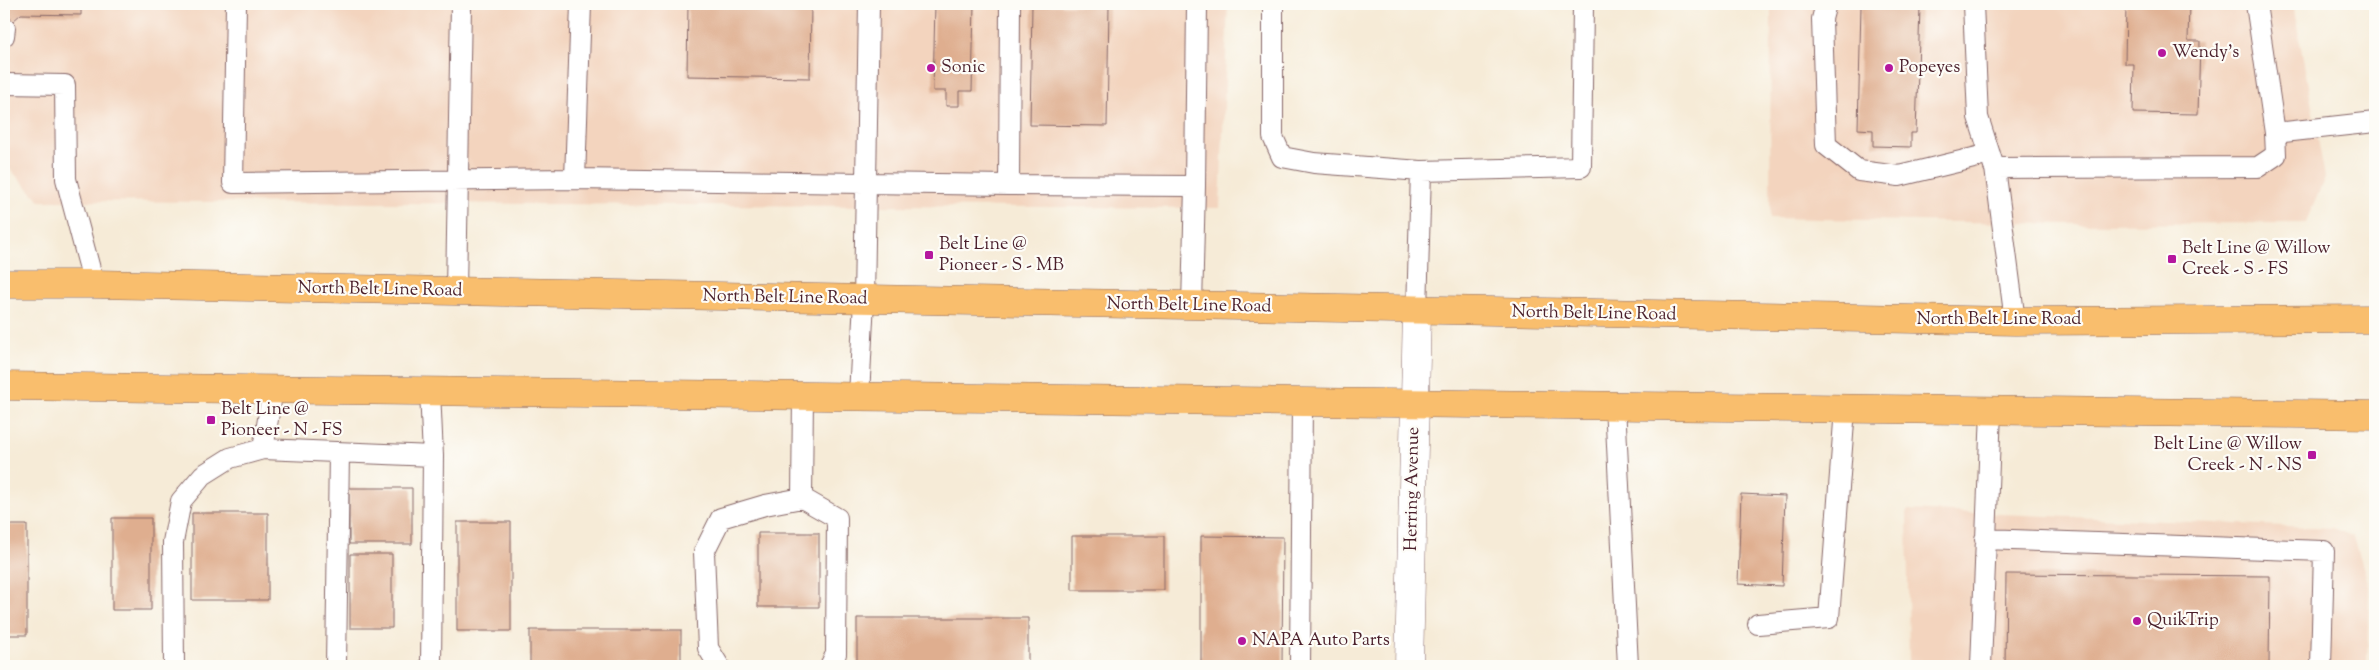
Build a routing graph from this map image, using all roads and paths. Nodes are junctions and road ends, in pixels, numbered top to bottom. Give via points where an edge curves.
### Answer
1 (236, 4) edge
2 (461, 4) edge
3 (581, 4) edge
4 (869, 4) edge
5 (1010, 4) edge
6 (1197, 4) edge
7 (1273, 4) edge
8 (1583, 4) edge
9 (1826, 4) edge
10 (1972, 4) edge
11 (2256, 4) edge
12 (4, 84) edge
13 (2375, 122) edge
14 (2275, 133) junction
15 (1992, 161) junction
16 (1421, 171) junction
17 (575, 179) junction
18 (458, 181) junction
19 (866, 183) junction
20 (1009, 185) junction
21 (1195, 186) junction
22 (4, 270) edge
23 (53, 283) junction
24 (4, 284) edge
25 (94, 284) junction
26 (456, 291) junction
27 (864, 300) junction
28 (1192, 306) junction
29 (1417, 311) junction
30 (2375, 319) edge
31 (2015, 322) junction
32 (4, 386) edge
33 (273, 389) junction
34 (430, 391) junction
35 (803, 394) junction
36 (859, 396) junction
37 (1302, 400) junction
38 (1414, 401) junction
39 (1615, 404) junction
40 (1845, 409) junction
41 (1991, 411) junction
42 (2375, 415) edge
43 (263, 449) junction
44 (339, 452) junction
45 (433, 456) junction
46 (802, 498) junction
47 (1985, 539) junction
48 (1758, 624) dead end
49 (174, 666) edge
50 (336, 666) edge
51 (431, 666) edge
52 (719, 666) edge
53 (830, 666) edge
54 (1300, 666) edge
55 (1408, 666) edge
56 (1628, 666) edge
57 (1981, 666) edge
58 (2321, 666) edge

1 - 18 lane via 233,183
2 - 18 lane
3 - 17 lane
4 - 19 lane
5 - 20 lane
6 - 21 lane
7 - 16 lane via 1273,137 1282,157 1314,163
8 - 16 lane via 1581,166
9 - 15 lane via 1822,20 1826,145 1859,171 1899,176
10 - 15 lane via 1978,117
11 - 14 lane
12 - 25 lane via 65,85 66,179
13 - 14 lane
14 - 15 lane via 2276,155 2258,167
15 - 31 lane
16 - 29 lane
17 - 18 lane
17 - 19 lane
18 - 26 lane
19 - 20 lane
19 - 27 lane
20 - 21 lane
21 - 28 lane
22 - 23 main road
23 - 24 main road, North Belt Line Road
23 - 25 main road, North Belt Line Road
25 - 26 main road, North Belt Line Road
26 - 27 main road, North Belt Line Road
27 - 28 main road, North Belt Line Road
27 - 36 lane
28 - 29 main road, North Belt Line Road
29 - 31 main road, North Belt Line Road
29 - 38 street, Herring Avenue
30 - 31 main road, North Belt Line Road
32 - 33 main road
33 - 34 main road
33 - 43 lane
34 - 35 main road
34 - 45 lane
35 - 36 main road
35 - 46 lane
36 - 37 main road
37 - 38 main road
37 - 54 lane
38 - 39 main road
38 - 55 street, Herring Avenue
39 - 40 main road
39 - 56 lane
40 - 41 main road
40 - 48 lane via 1829,618
41 - 42 main road
41 - 47 lane
43 - 44 lane
43 - 49 lane via 230,458 203,475 181,501 172,542
44 - 45 lane
44 - 50 lane
45 - 51 lane
46 - 52 lane via 765,504 721,518 716,526 704,552 708,648
46 - 53 lane via 837,518 836,654
47 - 57 lane
47 - 58 lane via 2324,551

